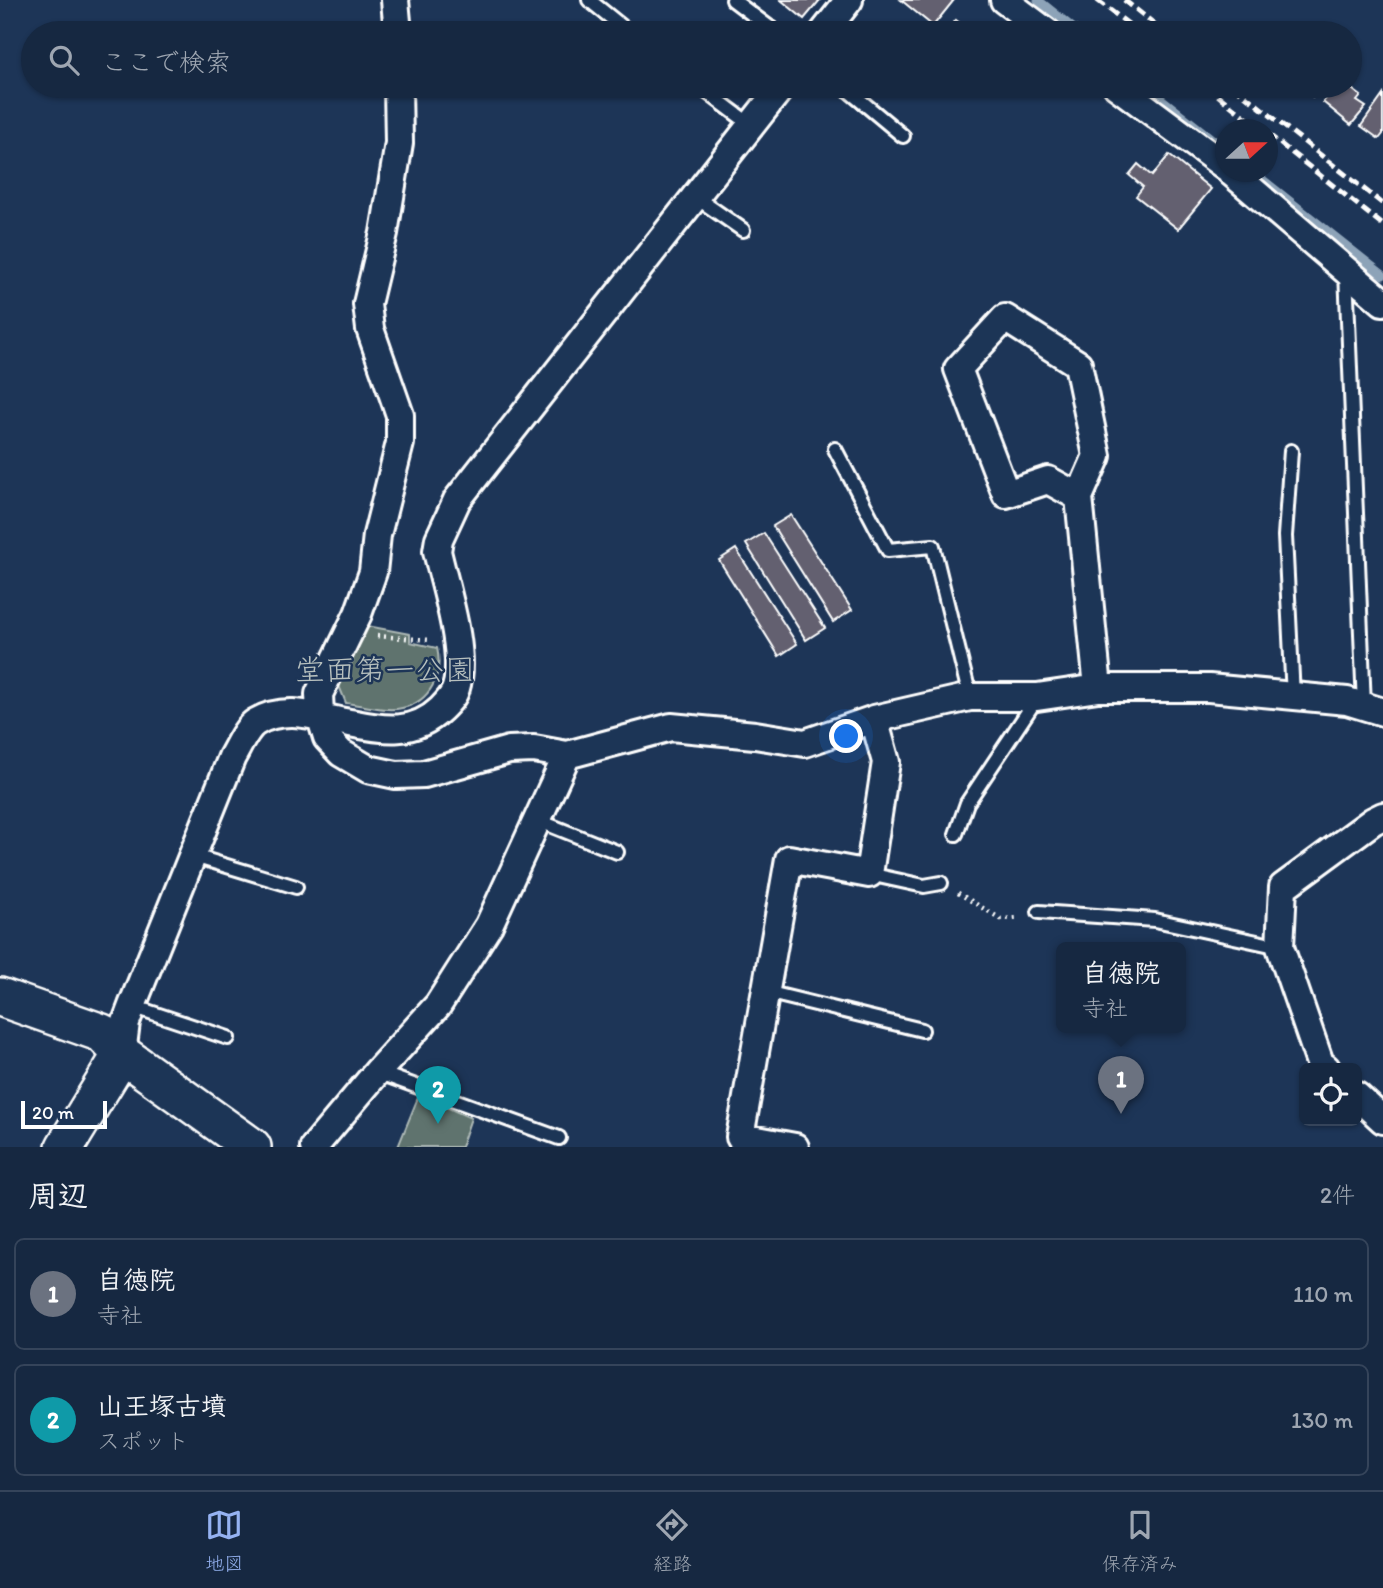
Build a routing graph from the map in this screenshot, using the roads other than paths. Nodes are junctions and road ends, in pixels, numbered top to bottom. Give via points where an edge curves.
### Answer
1 (395, 0) edge
2 (589, 0) edge
3 (733, 0) edge
4 (849, 0) edge
5 (1004, 0) edge
6 (397, 21) edge
7 (615, 21) edge
8 (761, 21) edge
9 (832, 21) edge
10 (1032, 21) edge
11 (398, 98) edge
12 (715, 98) edge
13 (772, 98) edge
14 (857, 98) edge
15 (1133, 98) edge
16 (751, 125) junction
17 (903, 136) dead end
18 (1215, 159) edge
19 (1243, 182) edge
20 (694, 196) junction
21 (743, 230) dead end
22 (1345, 269) junction
23 (1383, 302) edge
24 (835, 449) dead end
25 (1291, 451) dead end
26 (1079, 497) junction
27 (1098, 688) junction
28 (970, 697) junction
29 (1037, 697) junction
30 (1293, 697) junction
31 (1374, 709) edge
32 (320, 715) junction
33 (874, 719) junction
34 (567, 755) junction
35 (1383, 816) edge
36 (537, 820) junction
37 (956, 834) dead end
38 (617, 852) dead end
39 (194, 856) junction
40 (869, 874) junction
41 (941, 883) road end
42 (296, 887) dead end
43 (1039, 912) road end
44 (1280, 947) junction
45 (766, 992) junction
46 (0, 997) edge
47 (132, 1006) junction
48 (922, 1030) dead end
49 (228, 1038) dead end
50 (122, 1054) junction
51 (1320, 1063) edge
52 (377, 1072) junction
53 (1362, 1101) edge
54 (1383, 1120) edge
55 (559, 1138) dead end
56 (65, 1147) edge
57 (252, 1147) edge
58 (314, 1147) edge
59 (795, 1147) edge

1 - 6 street
2 - 7 lane
3 - 8 lane
4 - 9 street
5 - 10 street
11 - 32 street via 399,143 367,303 370,329 400,415 400,443 377,535 373,572 319,694
12 - 16 lane
13 - 16 street
14 - 17 lane
15 - 18 street
16 - 20 street
19 - 22 street
20 - 21 lane
20 - 32 street via 457,500 436,551 458,649 456,690 448,703 421,724 405,728 349,723
22 - 23 street
22 - 31 lane
24 - 28 lane via 888,550 933,546
25 - 30 lane via 1285,536
26 - 26 street via 1097,456 1078,364 1004,318 958,369 1006,494 1048,480
26 - 27 street
27 - 29 street
27 - 30 street via 1209,688
28 - 29 street
28 - 33 street
29 - 37 lane via 967,803
30 - 31 street via 1347,701
32 - 34 street via 327,738 341,753 368,769 396,775 424,774 509,750
32 - 39 street via 290,713 253,723 232,757
33 - 34 street via 805,743 671,727
33 - 40 street via 886,762
34 - 36 street
35 - 44 street via 1283,887
36 - 38 lane
36 - 52 street via 489,925 439,1005
39 - 42 lane
39 - 47 street
40 - 41 lane via 924,886
40 - 45 street via 789,859
43 - 44 lane via 1155,920
44 - 51 street
45 - 48 lane
45 - 59 street via 740,1137
46 - 50 street via 103,1033
47 - 49 lane
47 - 50 street via 125,1022
50 - 56 street
50 - 57 street
52 - 55 lane
52 - 58 street
53 - 54 street

